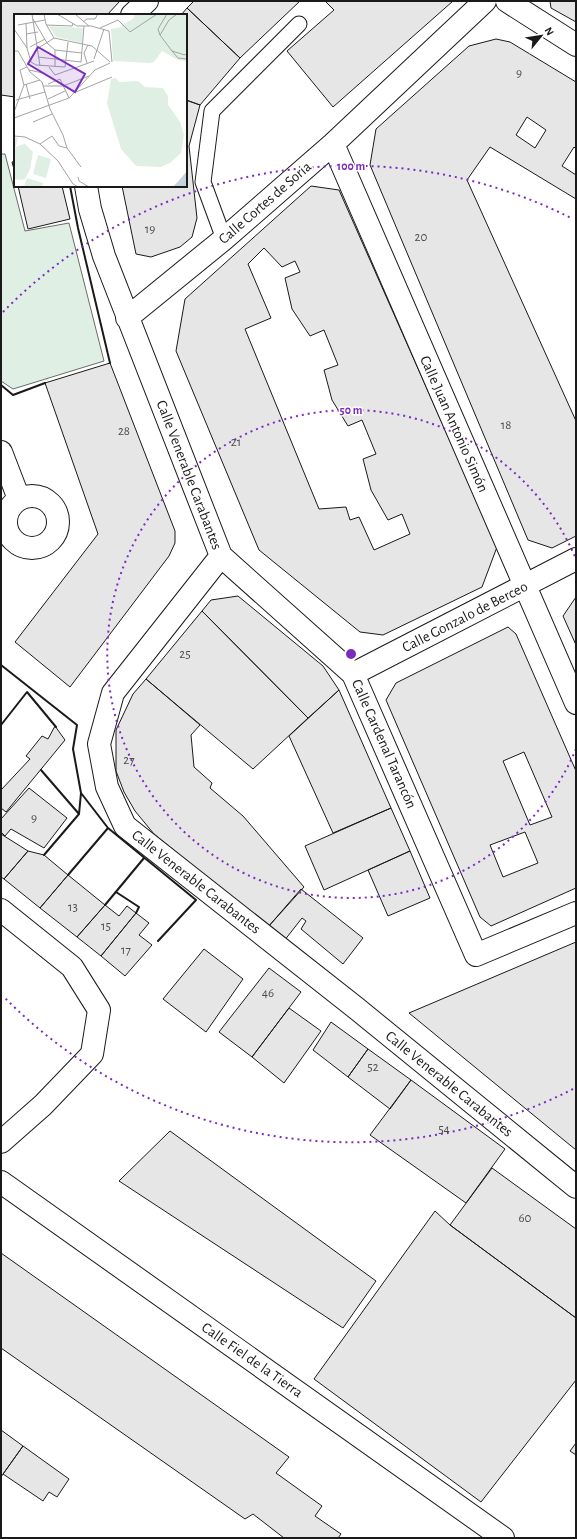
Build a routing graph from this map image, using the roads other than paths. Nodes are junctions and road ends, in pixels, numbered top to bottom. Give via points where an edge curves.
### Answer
1 (147, 1) edge
2 (485, 1) edge
3 (508, 1) edge
4 (133, 14) edge
5 (299, 24) dead end
6 (576, 45) edge
7 (333, 144) junction
8 (86, 187) edge
9 (224, 239) junction
10 (127, 318) junction
11 (1, 452) edge
12 (19, 499) dead end
13 (221, 556) junction
14 (576, 559) edge
15 (525, 586) junction
16 (353, 674) junction
17 (576, 703) edge
18 (1, 910) edge
19 (576, 912) edge
20 (1, 1142) edge
21 (1, 1182) edge
22 (576, 1187) edge
23 (503, 1538) edge

1 - 4 street
2 - 7 street, Calle Cortes de Soria
3 - 6 street
5 - 9 lane via 212,111 203,182
7 - 9 street, Calle Cortes de Soria
7 - 15 street, Calle Juan Antonio Simón
8 - 10 street, Calle Venerable Carabantes via 104,256
9 - 10 street, Calle Cortes de Soria
10 - 13 street, Calle Venerable Carabantes
11 - 12 street
13 - 16 street, Calle Cardenal Tarancón
13 - 22 street, Calle Venerable Carabantes via 113,693 99,744 107,787 125,826 356,1008
14 - 15 street, Calle Gonzalo de Berceo
15 - 16 street, Calle Gonzalo de Berceo
15 - 17 street, Calle Juan Antonio Simón
16 - 19 street, Calle Cardenal Tarancón via 476,955
18 - 20 street via 72,967 99,1010 92,1054 43,1105
21 - 23 street, Calle Fiel de la Tierra

